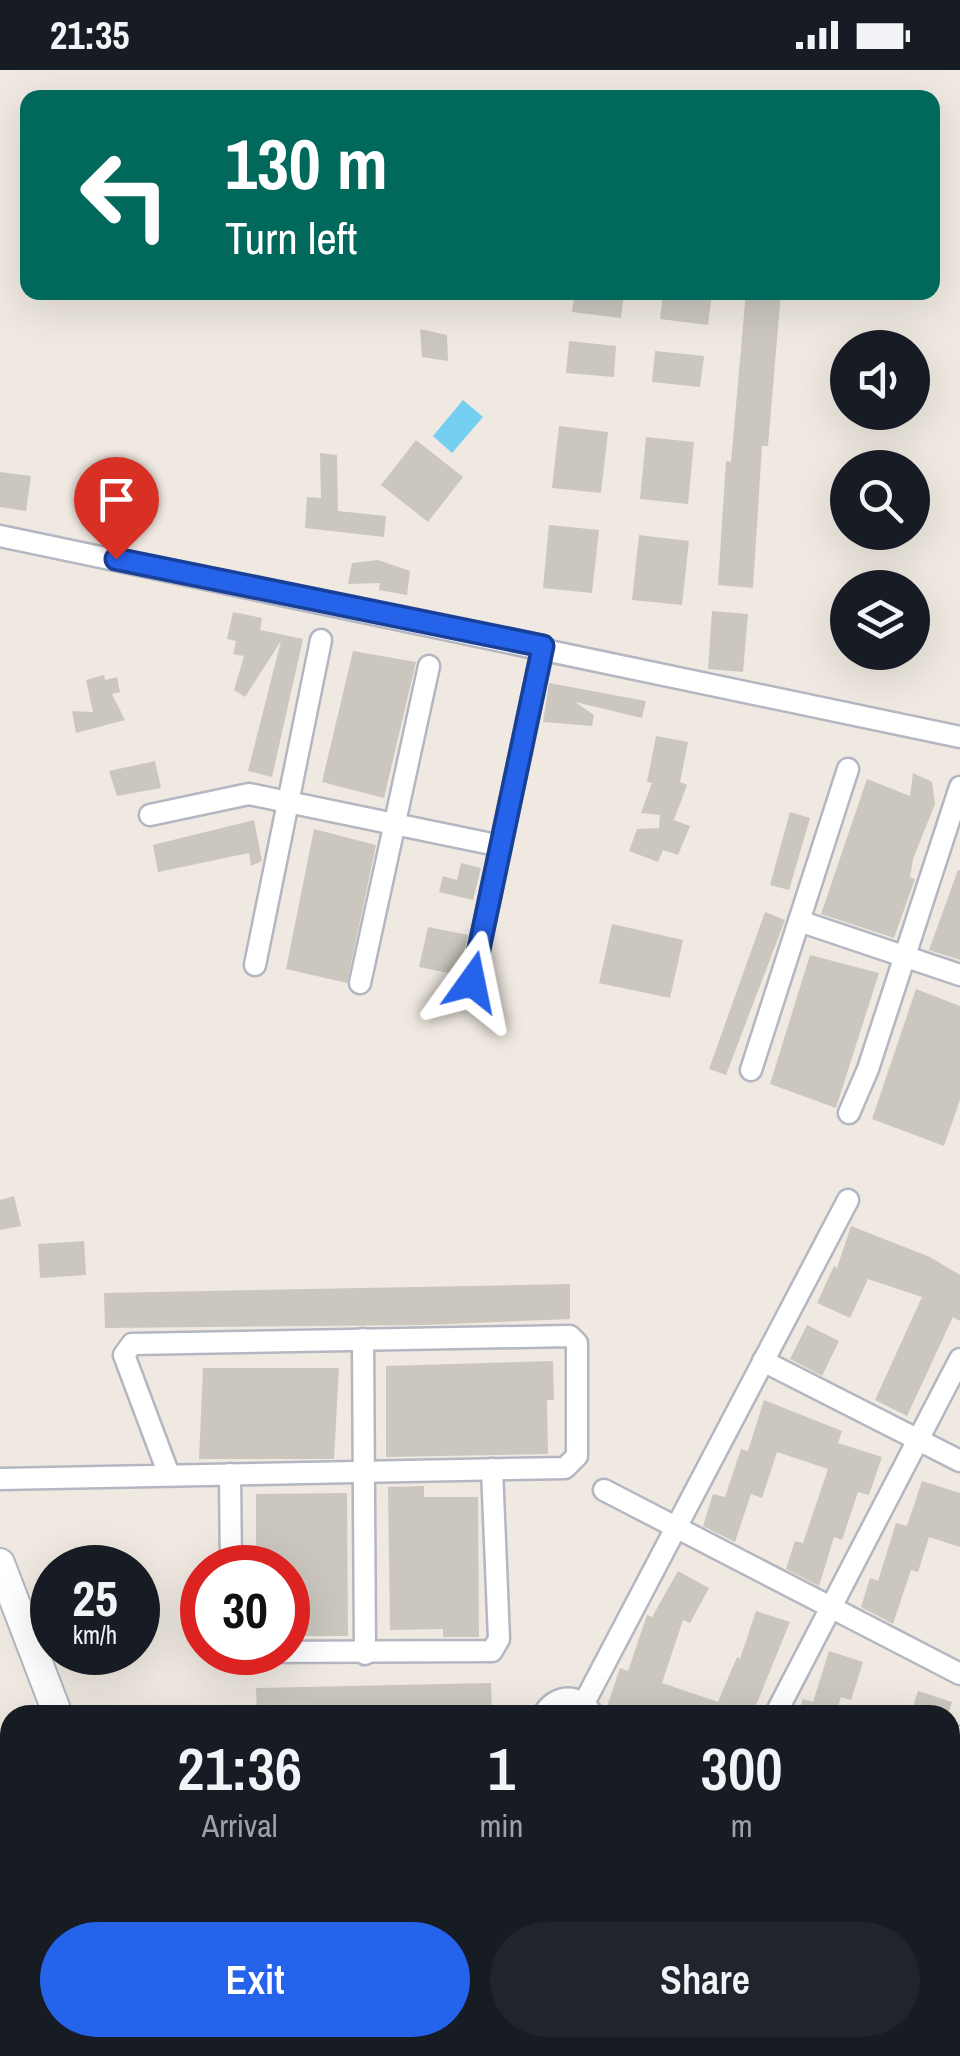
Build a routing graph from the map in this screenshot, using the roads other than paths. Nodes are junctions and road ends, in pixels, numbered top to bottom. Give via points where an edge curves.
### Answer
1 (0, 536) edge
2 (321, 640) dead end
3 (543, 646) junction
4 (429, 666) dead end
5 (960, 737) edge
6 (848, 769) dead end
7 (960, 787) edge
8 (288, 802) junction
9 (150, 815) dead end
10 (395, 824) junction
11 (501, 846) junction
12 (799, 922) junction
13 (903, 956) junction
14 (255, 965) dead end
15 (960, 975) edge
16 (472, 982) dead end
17 (360, 983) dead end
18 (751, 1070) dead end
19 (849, 1113) dead end
20 (848, 1200) dead end
21 (363, 1340) junction
22 (960, 1359) edge
23 (763, 1361) junction
24 (917, 1442) junction
25 (960, 1461) edge
26 (492, 1469) junction
27 (364, 1471) junction
28 (230, 1474) junction
29 (170, 1475) junction
30 (0, 1479) edge
31 (604, 1490) dead end
32 (676, 1527) junction
33 (232, 1545) edge
34 (0, 1562) edge
35 (831, 1608) junction
36 (310, 1653) edge
37 (365, 1654) junction
38 (960, 1674) edge
39 (54, 1705) edge
40 (554, 1705) edge
41 (576, 1705) edge
42 (594, 1705) edge
43 (780, 1705) edge

1 - 3 street
2 - 8 street
3 - 5 street
3 - 11 street
4 - 10 street
6 - 12 street
7 - 13 street
8 - 9 street via 238,794
8 - 10 street
8 - 14 street
10 - 11 street
10 - 17 street
11 - 16 street
12 - 13 street
12 - 18 street
13 - 15 street
13 - 19 street
20 - 23 street
21 - 26 street via 574,1338 575,1460 565,1468
21 - 27 street
21 - 29 street via 128,1346 124,1355
22 - 24 street
23 - 24 street
23 - 32 street
24 - 25 street
24 - 35 street
26 - 27 street
26 - 37 street via 496,1647 484,1653
27 - 28 street
27 - 37 street
28 - 29 street
28 - 33 street
29 - 30 street
31 - 32 street
32 - 35 street
32 - 42 street
34 - 39 main road
35 - 38 street
35 - 43 street
36 - 37 street
40 - 41 street via 562,1698

